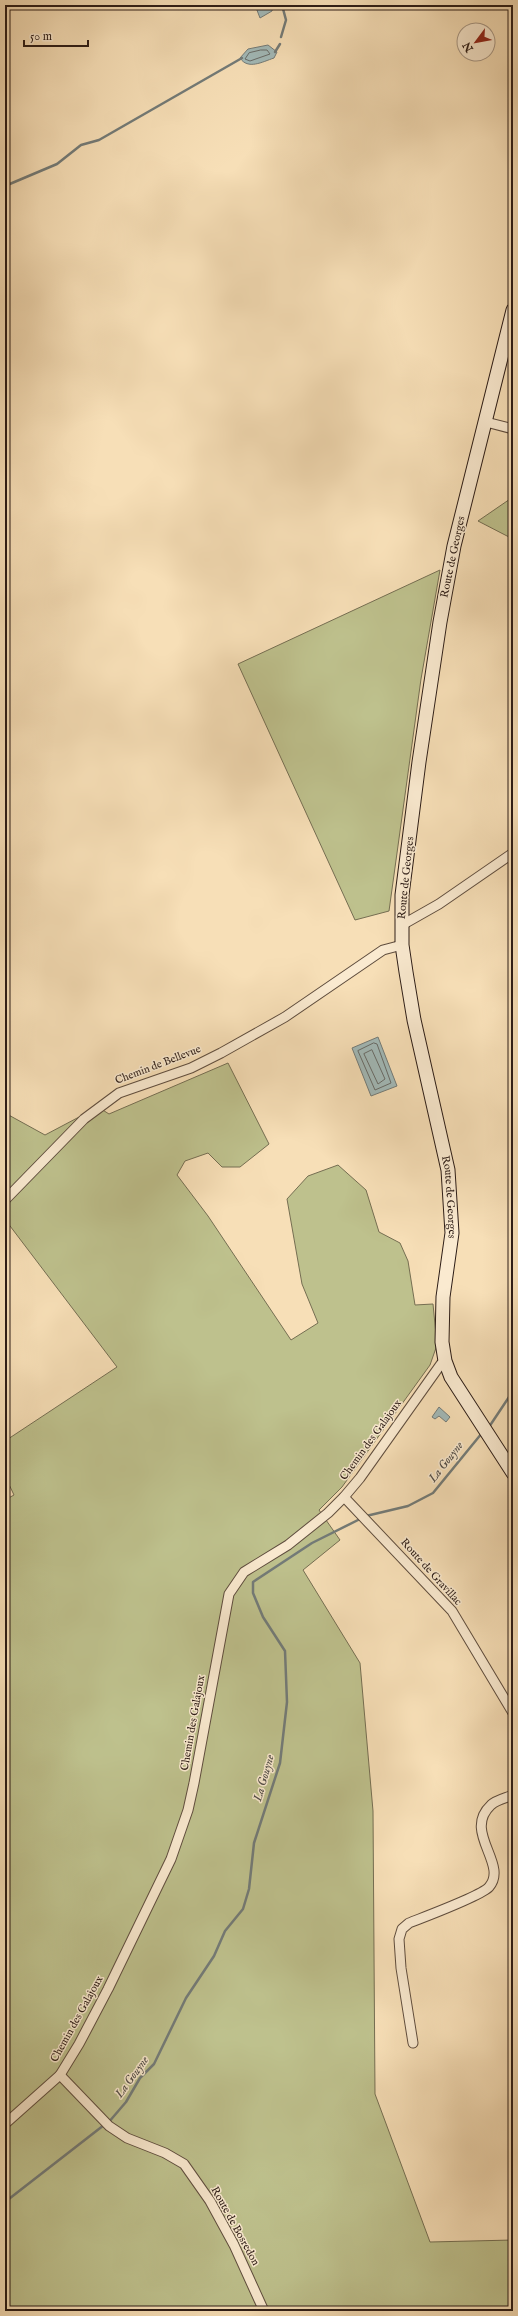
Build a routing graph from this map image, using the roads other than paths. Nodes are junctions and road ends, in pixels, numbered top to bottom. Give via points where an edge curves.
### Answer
1 (513, 310) edge
2 (486, 422) junction
3 (513, 429) edge
4 (513, 853) edge
5 (402, 925) junction
6 (402, 945) junction
7 (5, 1200) edge
8 (445, 1362) junction
9 (513, 1473) edge
10 (344, 1497) junction
11 (513, 1713) edge
12 (513, 1795) edge
13 (413, 2043) dead end
14 (60, 2075) junction
15 (5, 2124) edge
16 (264, 2311) edge

1 - 2 street, Route de Georges
2 - 3 street
2 - 5 street, Route de Georges via 454,546 440,622 402,895
4 - 5 street via 439,904
5 - 6 street, Route de Georges
6 - 7 street, Chemin de Bellevue via 383,950 285,1017 221,1053 191,1068 119,1093 79,1124
6 - 8 street, Route de Georges via 414,1020 448,1170 452,1233 443,1297 442,1342
8 - 9 street, Route de Georges via 451,1377
8 - 10 street, Chemin des Galajoux via 441,1364
10 - 11 street, Route de Gravillac via 452,1611
10 - 14 street, Chemin des Galajoux via 288,1545 244,1572 229,1594 194,1783 188,1810 171,1859 108,1989
12 - 13 street via 491,1805 482,1819 482,1837 495,1868 490,1886 478,1894 409,1923 402,1929 398,1939
14 - 15 street, Chemin des Galajoux
14 - 16 street, Route de Bosredon via 107,2124 127,2138 165,2153 184,2164 224,2226

